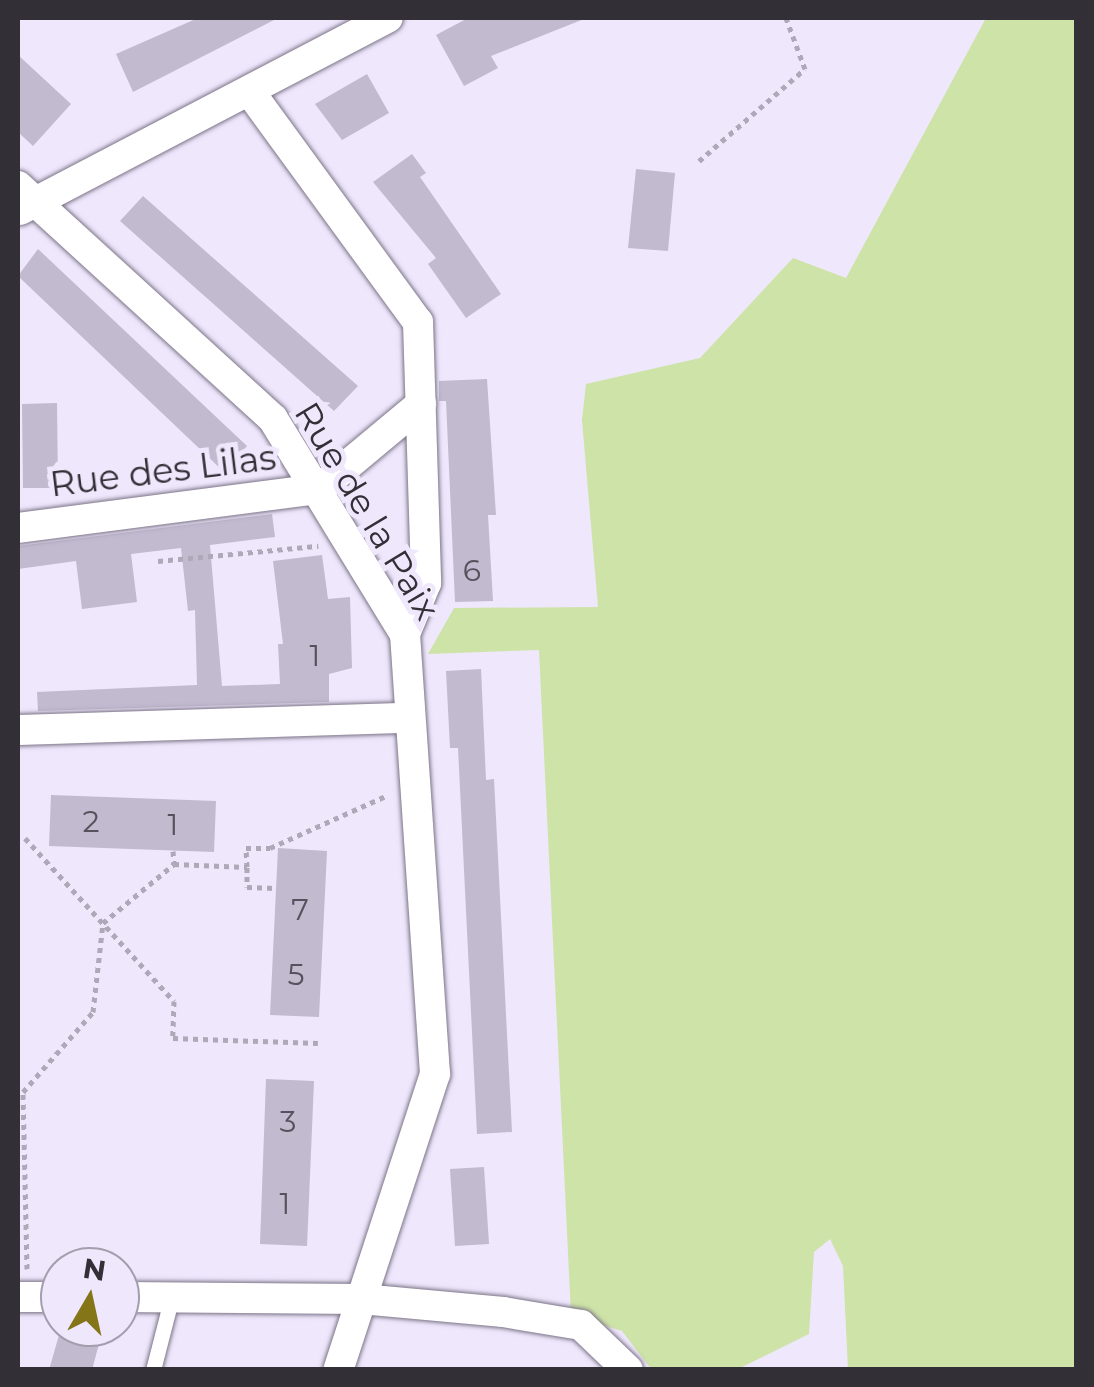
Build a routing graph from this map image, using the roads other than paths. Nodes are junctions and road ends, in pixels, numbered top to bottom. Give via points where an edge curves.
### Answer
1 (388, 18) edge
2 (250, 92) junction
3 (23, 200) edge
4 (422, 404) junction
5 (319, 489) junction
6 (18, 528) edge
7 (405, 634) junction
8 (409, 718) junction
9 (18, 730) edge
10 (140, 1296) edge
11 (172, 1296) junction
12 (361, 1299) junction
13 (152, 1370) edge
14 (338, 1370) edge
15 (628, 1370) edge

1 - 2 street
2 - 3 street
2 - 4 street via 418,322
3 - 5 street, Rue de la Paix via 273,419
4 - 5 street
4 - 7 street via 426,583
5 - 6 street, Rue des Lilas
5 - 7 street, Rue de la Paix
7 - 8 street, Rue de la Paix
8 - 9 street
8 - 12 street, Rue de la Paix via 434,1074
10 - 11 street
11 - 12 street
11 - 13 lane
12 - 14 street, Rue de la Paix
12 - 15 street via 581,1325

